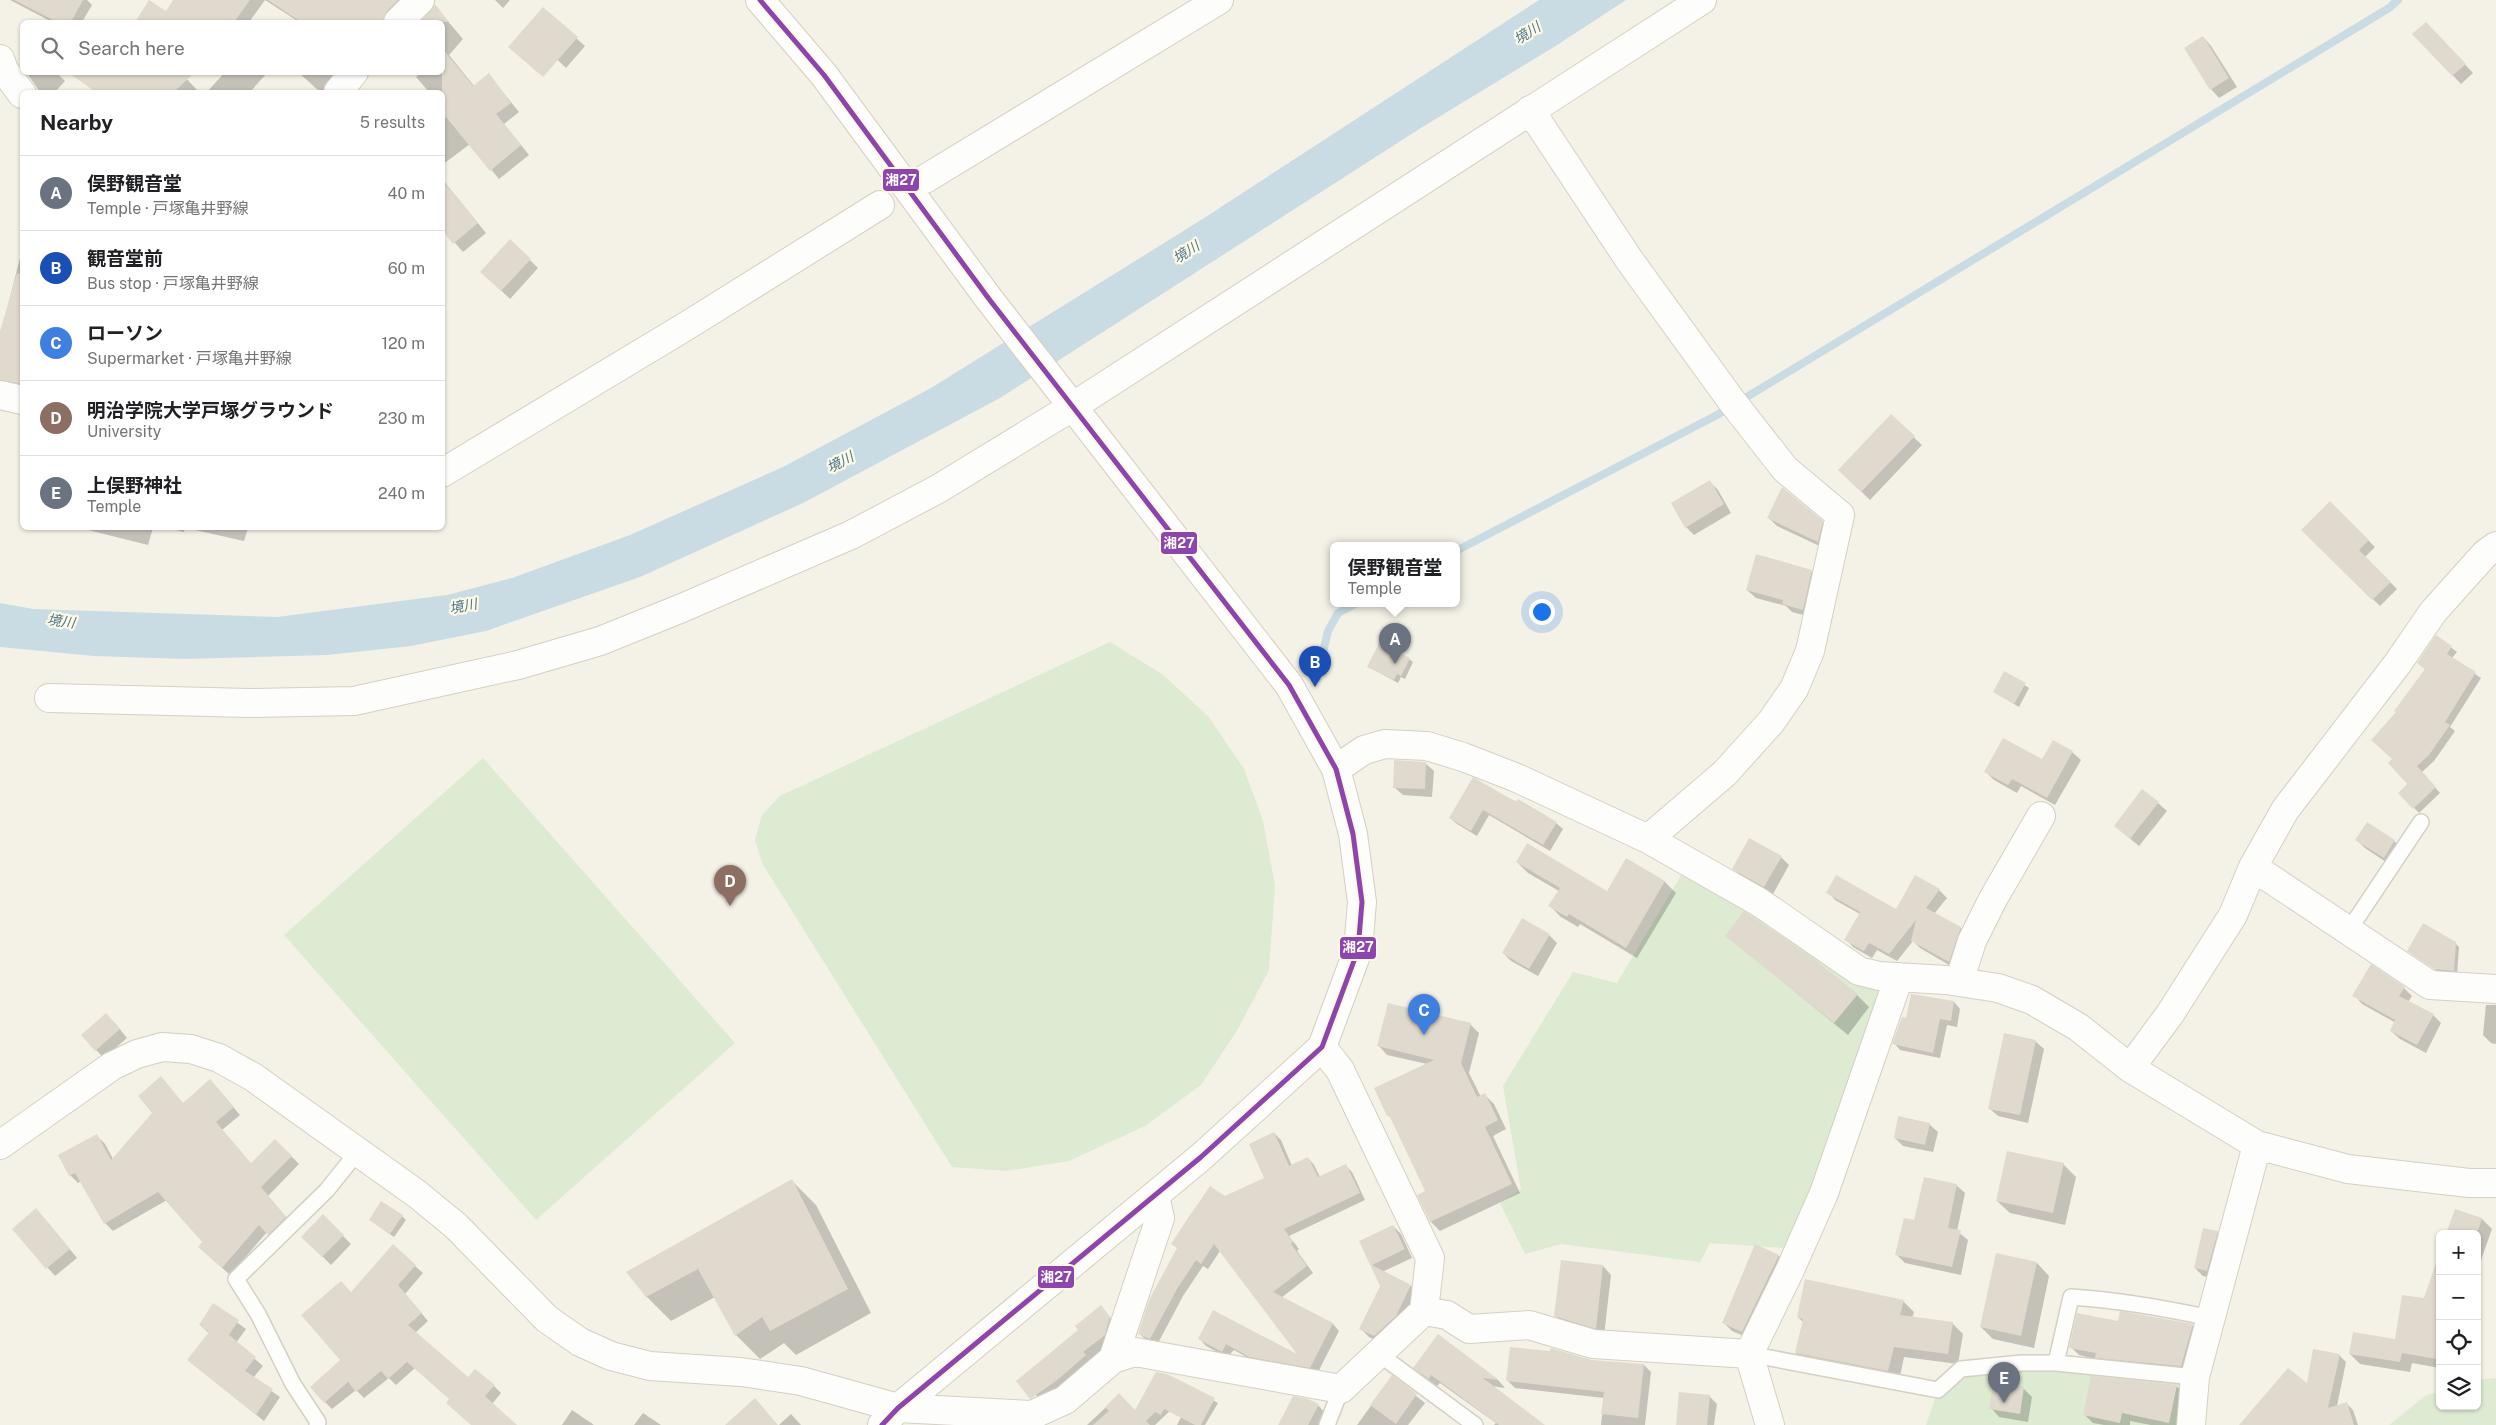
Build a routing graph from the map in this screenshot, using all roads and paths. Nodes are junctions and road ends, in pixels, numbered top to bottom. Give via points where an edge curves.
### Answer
1 (420, 0) edge
2 (760, 0) edge
3 (1219, 0) edge
4 (1702, 0) edge
5 (400, 20) edge
6 (0, 59) edge
7 (352, 75) edge
8 (340, 90) edge
9 (20, 91) edge
10 (1530, 110) junction
11 (925, 179) dead end
12 (880, 205) dead end
13 (0, 395) edge
14 (20, 400) edge
15 (1068, 402) junction
16 (445, 471) edge
17 (2496, 546) edge
18 (49, 698) dead end
19 (1336, 769) junction
20 (2041, 816) dead end
21 (2421, 822) dead end
22 (1648, 839) junction
23 (2253, 867) junction
24 (2349, 930) junction
25 (1899, 978) junction
26 (1959, 982) junction
27 (2496, 989) edge
28 (1322, 1047) junction
29 (2130, 1068) junction
30 (0, 1145) edge
31 (2257, 1145) junction
32 (359, 1150) junction
33 (2496, 1183) edge
34 (1154, 1196) junction
35 (1424, 1311) junction
36 (2210, 1318) junction
37 (1379, 1354) junction
38 (1749, 1354) junction
39 (1113, 1359) junction
40 (2056, 1363) junction
41 (2195, 1377) junction
42 (1341, 1389) junction
43 (890, 1416) edge
44 (1034, 1420) edge
45 (317, 1425) edge
46 (1327, 1425) edge
47 (1475, 1425) edge
48 (1770, 1425) edge
49 (2191, 1425) edge

1 - 5 street
2 - 15 street via 824,75
3 - 11 street
4 - 10 street
6 - 9 street
7 - 8 street
10 - 15 street
10 - 22 street via 1630,261 1738,409 1785,469 1840,515 1810,651 1794,689 1771,722 1725,773
12 - 16 street
13 - 14 street
15 - 18 street via 938,489 851,535 600,641 527,662 354,701 249,703
15 - 19 street via 1290,685
17 - 23 street via 2478,560 2433,612 2285,810
19 - 22 street via 1364,750 1385,744 1427,746 1517,778
19 - 28 street via 1353,834 1362,902 1358,950
20 - 26 street via 1972,941
21 - 24 lane
22 - 25 street via 1760,902 1859,971
23 - 24 street
23 - 29 street via 2233,915 2170,1014
24 - 27 street via 2430,984
25 - 26 street
25 - 38 street via 1824,1193
26 - 29 street via 1998,988 2032,1000 2078,1027
28 - 34 street
28 - 35 street via 1340,1070 1430,1258
29 - 31 street
30 - 32 street via 112,1066 162,1047 191,1050 219,1058 253,1077
31 - 33 street via 2348,1169
31 - 36 street
32 - 43 street via 456,1226 547,1319 580,1342 611,1356 650,1366 741,1372 801,1381
32 - 45 lane via 328,1190 236,1279
34 - 39 street via 1160,1218
34 - 43 street
35 - 37 street
35 - 38 street via 1447,1315 1469,1329 1529,1325 1593,1344
36 - 40 lane via 2120,1301 2071,1298
36 - 41 street
37 - 42 street
37 - 47 lane
38 - 40 lane via 1938,1390 1960,1369
38 - 48 street
39 - 42 street via 1135,1352
39 - 44 street via 1065,1400
40 - 41 lane
41 - 49 street
42 - 46 lane
43 - 44 street

